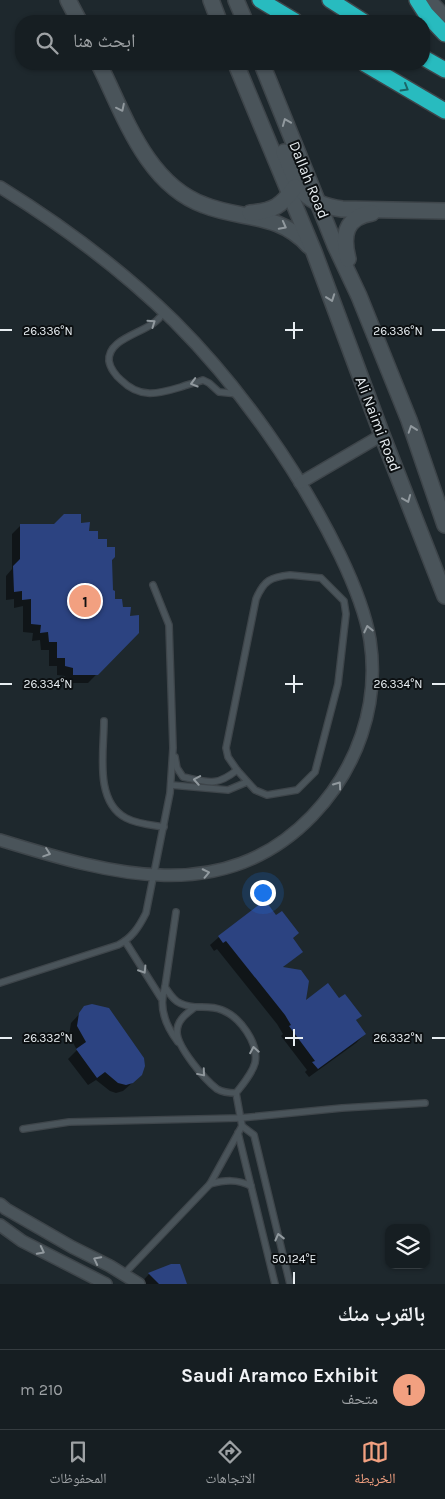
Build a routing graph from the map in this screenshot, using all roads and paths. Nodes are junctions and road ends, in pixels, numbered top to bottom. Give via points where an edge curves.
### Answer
1 (68, 0) edge
2 (211, 0) edge
3 (236, 0) edge
4 (260, 0) edge
5 (330, 0) edge
6 (417, 0) edge
7 (428, 0) edge
8 (76, 15) edge
9 (217, 15) edge
10 (242, 15) edge
11 (285, 15) edge
12 (354, 15) edge
13 (427, 15) edge
14 (430, 18) edge
15 (445, 18) edge
16 (445, 34) edge
17 (430, 61) edge
18 (102, 70) edge
19 (239, 70) edge
20 (244, 70) edge
21 (264, 70) edge
22 (375, 70) edge
23 (445, 70) edge
24 (445, 111) edge
25 (298, 152) junction
26 (0, 187) edge
27 (293, 189) junction
28 (318, 203) junction
29 (219, 210) junction
30 (414, 210) junction
31 (445, 211) edge
32 (314, 252) junction
33 (359, 296) junction
34 (163, 312) junction
35 (238, 394) junction
36 (382, 435) junction
37 (300, 483) junction
38 (445, 525) edge
39 (153, 584) dead end
40 (445, 596) edge
41 (104, 721) dead end
42 (173, 748) junction
43 (237, 770) junction
44 (248, 782) junction
45 (172, 785) junction
46 (164, 827) junction
47 (0, 840) edge
48 (154, 876) junction
49 (176, 912) dead end
50 (125, 941) junction
51 (0, 983) edge
52 (165, 987) junction
53 (162, 998) junction
54 (195, 1007) junction
55 (180, 1044) junction
56 (236, 1093) junction
57 (425, 1103) dead end
58 (240, 1118) junction
59 (242, 1126) junction
60 (23, 1129) dead end
61 (238, 1133) junction
62 (210, 1184) junction
63 (251, 1186) junction
64 (0, 1204) edge
65 (0, 1225) edge
66 (124, 1274) junction
67 (106, 1284) edge
68 (139, 1284) edge
69 (275, 1284) edge
70 (290, 1284) edge

1 - 8 main road
2 - 9 main road
3 - 10 main road
4 - 11 highway
5 - 12 highway
6 - 13 highway
7 - 15 main road
14 - 16 highway
17 - 23 highway
18 -> 29 main road via 154,168 183,195
19 - 27 main road, Dallah Road
20 - 27 main road via 260,95
25 -> 21 main road, Dallah Road
22 -> 24 highway
25 - 27 main road via 300,168
25 - 28 main road, Dallah Road
26 - 34 street via 85,244
27 - 28 main road
27 - 29 main road via 280,205 264,212
27 - 32 main road, Dallah Road
28 - 30 main road via 342,209
28 - 33 main road, Dallah Road
29 -> 32 main road via 274,222 297,234
30 - 31 main road
30 - 33 main road via 369,214 354,220 348,228 345,249
32 -> 36 main road, Ali Naimi Road
38 -> 33 main road, Ali Naimi Road via 409,420
34 - 35 street
35 -> 34 lane via 219,392 203,380 162,392 139,392 115,374 109,362 116,346 156,322
35 - 37 street
36 - 37 street
36 -> 40 main road, Ali Naimi Road
48 -> 37 street via 202,874 258,856 275,846 325,803 348,768 363,734 372,666 364,616 334,544
39 - 42 lane via 169,625
41 - 46 lane via 104,780 108,800 126,818
43 -> 42 lane via 226,780 212,782 183,777 177,768
42 - 45 lane
43 - 44 lane
43 - 44 lane via 226,748 261,587 274,577 321,578 344,601 346,614 338,684 315,772 297,790 267,795 255,790
44 - 45 lane via 228,790
45 - 46 lane
46 - 48 lane
47 -> 48 street via 110,870
48 - 50 lane via 146,913 141,924
49 - 52 lane
50 - 51 lane
50 -> 53 lane
52 - 53 lane
52 - 54 lane via 181,1005
53 - 55 lane via 168,1029
54 - 55 lane via 179,1022
56 -> 54 lane via 255,1064 256,1051 250,1037 243,1025 224,1010
55 -> 56 lane via 219,1090
56 - 58 lane
57 - 58 lane
58 - 59 lane
58 - 60 lane via 96,1120
59 - 61 lane
70 -> 59 lane via 254,1135
61 - 62 lane
61 - 63 lane
62 - 63 lane via 235,1180
62 - 66 lane
63 - 69 lane
66 -> 64 street
65 -> 67 street via 22,1241
66 - 68 street

